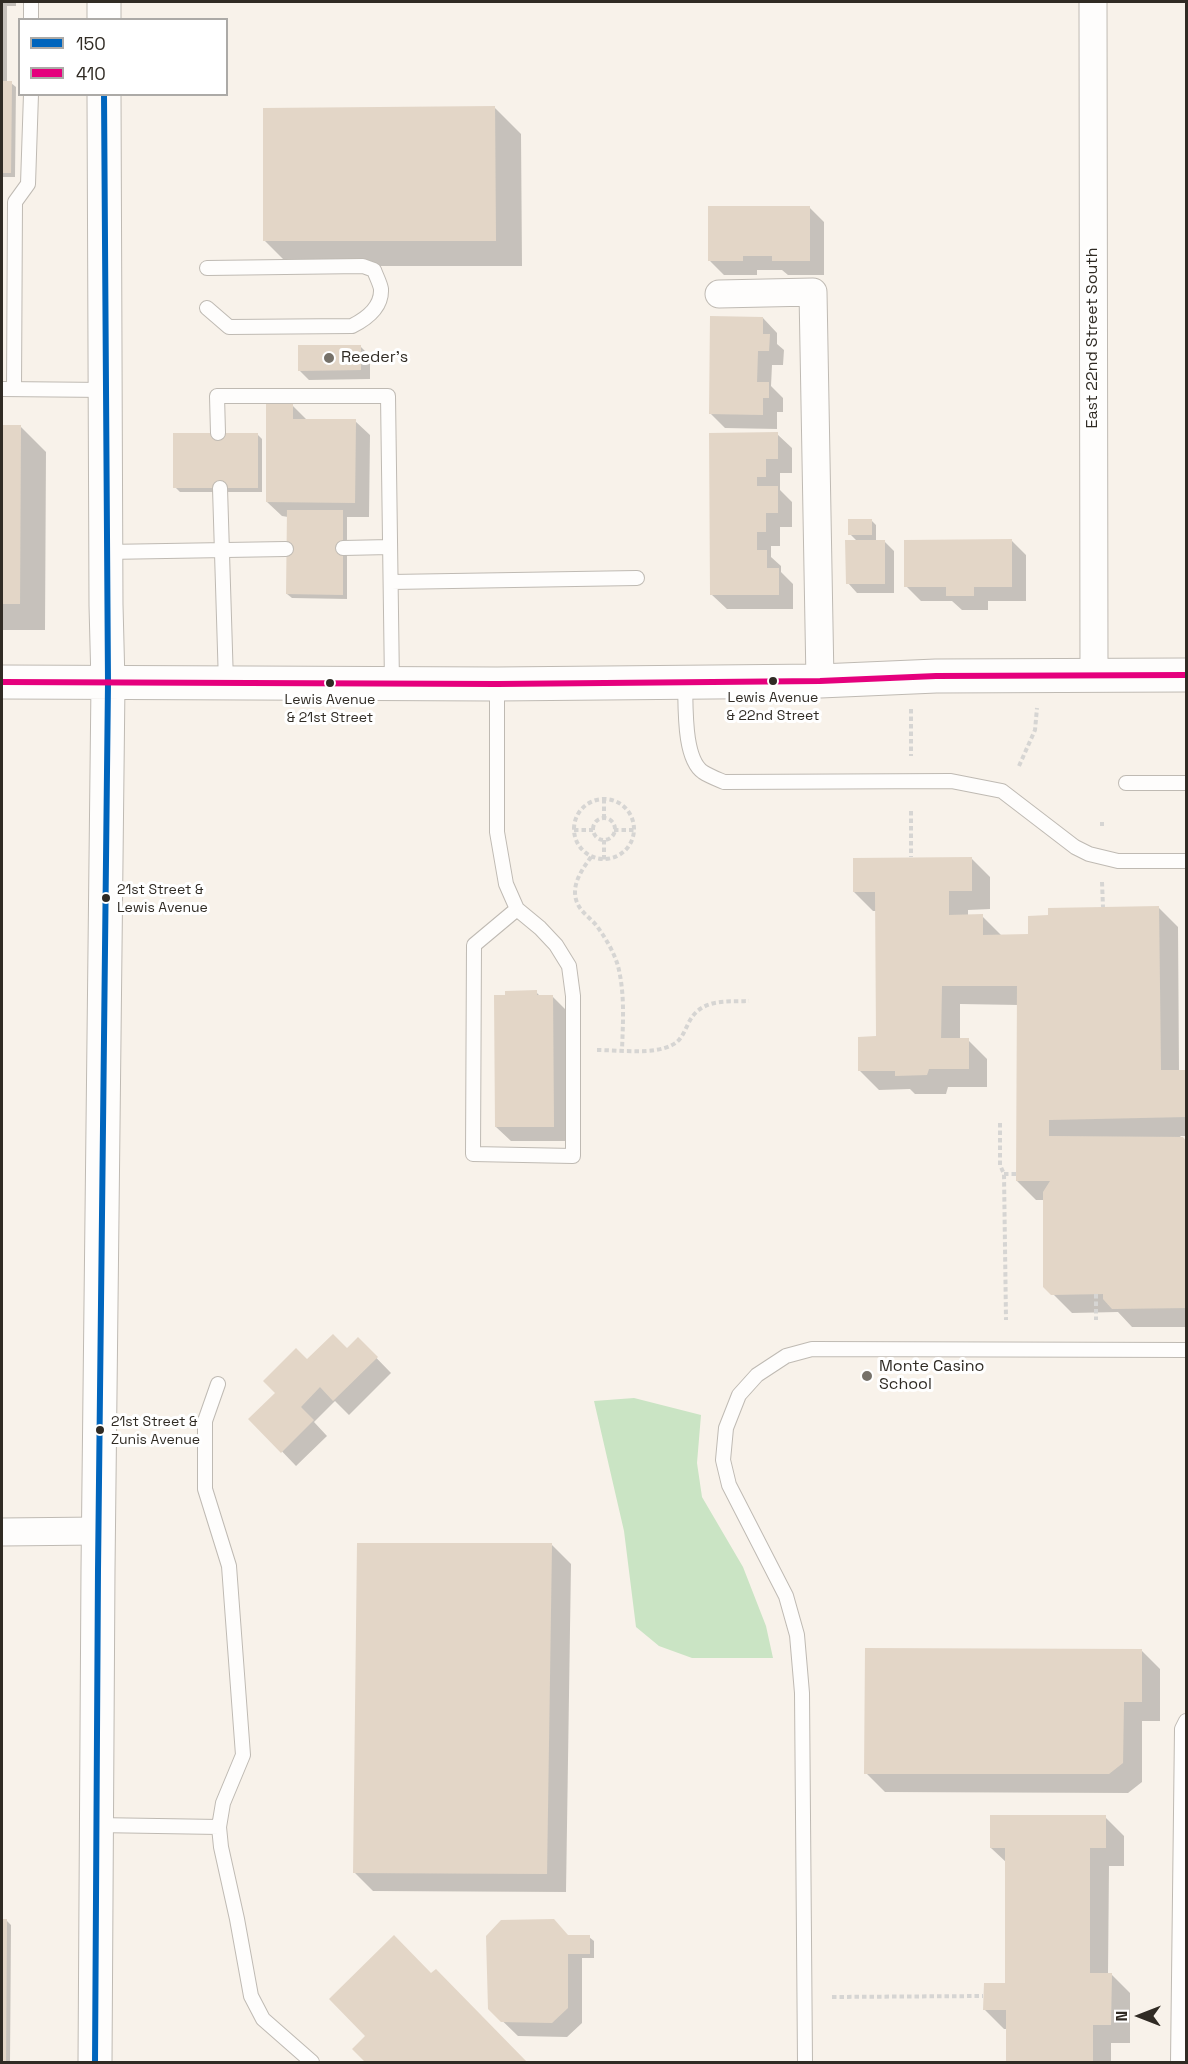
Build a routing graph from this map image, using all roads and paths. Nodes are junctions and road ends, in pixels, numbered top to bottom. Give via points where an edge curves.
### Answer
1 (31, 2) edge
2 (104, 2) edge
3 (1093, 2) edge
4 (31, 18) edge
5 (104, 18) edge
6 (31, 96) edge
7 (104, 96) edge
8 (8, 202) edge
9 (207, 268) dead end
10 (719, 294) dead end
11 (207, 308) dead end
12 (8, 389) edge
13 (106, 390) junction
14 (218, 433) dead end
15 (220, 488) dead end
16 (390, 547) junction
17 (343, 548) dead end
18 (286, 549) dead end
19 (222, 551) junction
20 (106, 552) junction
21 (637, 578) dead end
22 (391, 582) junction
23 (1094, 675) junction
24 (1186, 675) edge
25 (820, 681) junction
26 (2, 682) edge
27 (685, 682) junction
28 (108, 683) junction
29 (226, 683) junction
30 (392, 684) junction
31 (496, 684) junction
32 (1037, 707) dead end
33 (910, 709) dead end
34 (910, 756) dead end
35 (1018, 766) dead end
36 (1126, 783) dead end
37 (1186, 783) edge
38 (604, 799) junction
39 (910, 811) dead end
40 (604, 819) junction
41 (574, 830) junction
42 (593, 830) junction
43 (614, 830) junction
44 (635, 830) junction
45 (604, 840) junction
46 (591, 857) junction
47 (910, 857) dead end
48 (604, 860) junction
49 (1186, 861) edge
50 (1102, 882) dead end
51 (1103, 907) dead end
52 (517, 909) junction
53 (749, 1001) dead end
54 (622, 1050) junction
55 (573, 1051) junction
56 (1000, 1123) dead end
57 (1004, 1174) junction
58 (1016, 1174) dead end
59 (1096, 1294) dead end
60 (1006, 1320) dead end
61 (1096, 1320) dead end
62 (1186, 1350) edge
63 (218, 1384) dead end
64 (99, 1531) junction
65 (2, 1532) edge
66 (1186, 1721) edge
67 (96, 1825) junction
68 (219, 1827) junction
69 (983, 1996) dead end
70 (832, 1997) dead end
71 (95, 2062) edge
72 (312, 2062) edge
73 (805, 2062) edge
74 (1178, 2062) edge

1 - 4 lane
2 - 5 main road
3 - 23 street, East 22nd Street South
6 - 8 lane via 28,184
7 - 13 main road
8 - 12 lane
9 - 11 lane via 363,266 374,270 381,290 372,312 352,326 229,327
10 - 25 street via 813,292
12 - 13 lane
13 - 20 main road
14 - 16 lane via 217,396 388,396
15 - 19 lane
16 - 17 lane
16 - 22 lane
18 - 19 lane
19 - 20 lane
19 - 29 lane
20 - 28 main road
21 - 22 lane
22 - 30 lane
23 - 24 main road
23 - 25 main road
25 - 27 main road
26 - 28 main road
27 - 31 main road
27 - 49 lane via 687,740 692,753 701,771 724,782 951,782 1002,791 1089,854 1118,861
28 - 29 main road
28 - 64 main road
29 - 30 main road
30 - 31 main road
31 - 52 lane via 497,832 506,884
32 - 35 path via 1035,730
33 - 34 path
36 - 37 lane
38 - 40 path
38 - 41 path via 586,805
38 - 44 path via 614,800 629,812
39 - 47 path
40 - 42 path
40 - 43 path via 612,822
41 - 42 path
41 - 46 path via 581,849
42 - 45 path via 597,838
43 - 44 path
43 - 45 path
44 - 48 path via 628,849 620,856
45 - 48 path
46 - 48 path
46 - 54 path via 578,877 575,899 608,943 617,963 622,983
50 - 51 path
52 - 55 lane via 556,945 569,966
52 - 55 lane via 474,945 473,1154 573,1156
53 - 54 path via 714,1002 700,1007 681,1038 672,1045 658,1050
54 - 55 path
56 - 57 path via 1000,1165
57 - 58 path
57 - 60 path
59 - 61 path
62 - 73 lane via 812,1349 786,1356 757,1375 738,1395 726,1428 723,1460 727,1477 786,1596 797,1635 802,1693
63 - 68 lane via 206,1421 206,1489 229,1566 243,1755 223,1803
64 - 65 street
64 - 67 main road
66 - 74 lane via 1182,1729
67 - 68 lane
67 - 71 main road
68 - 72 lane via 251,1996 263,2019
69 - 70 path

